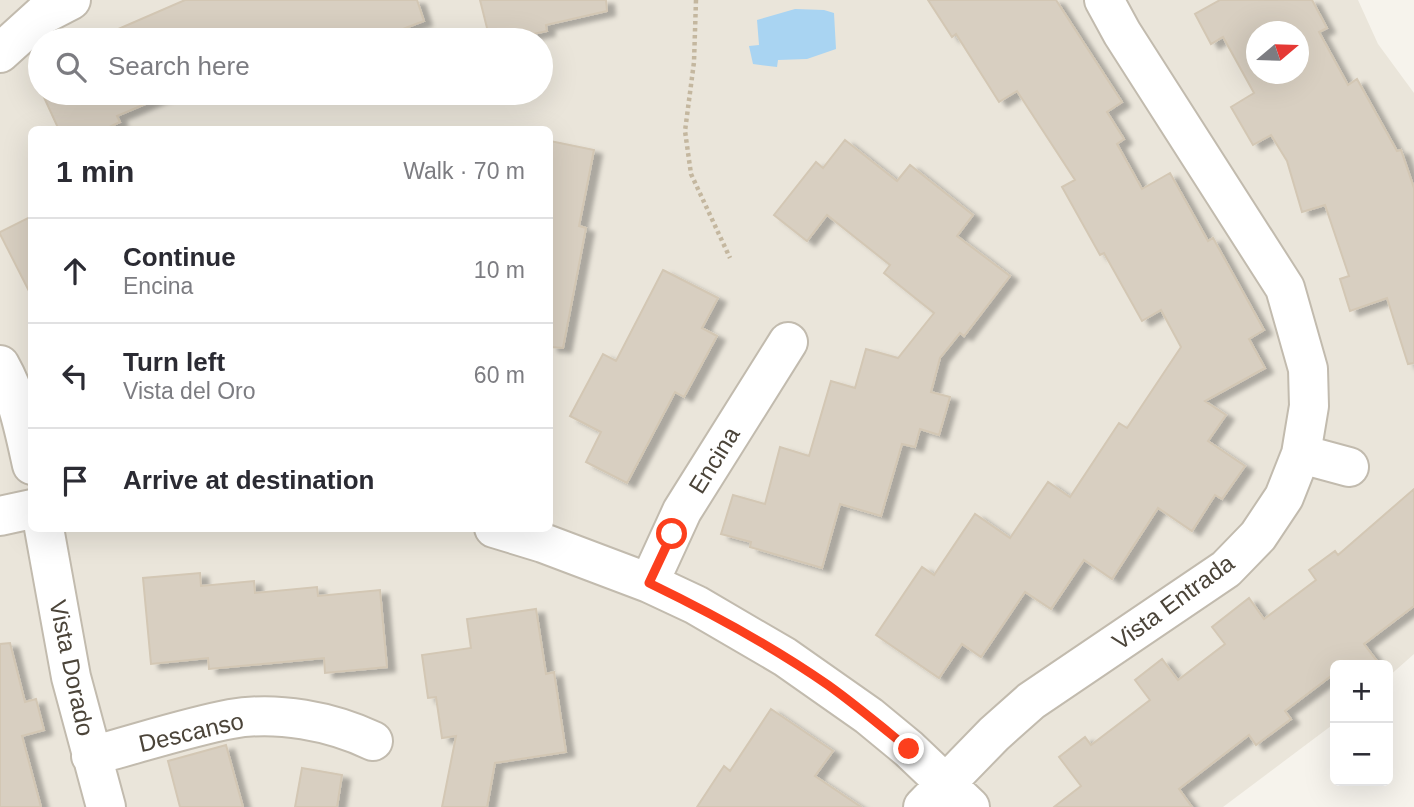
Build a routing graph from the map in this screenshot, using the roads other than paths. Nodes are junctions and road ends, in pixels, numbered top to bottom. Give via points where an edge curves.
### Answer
1 (71, 0) edge
2 (1104, 0) edge
3 (0, 53) edge
4 (788, 342) dead end
5 (0, 365) edge
6 (28, 446) edge
7 (1301, 454) junction
8 (1349, 467) dead end
9 (28, 510) edge
10 (0, 516) edge
11 (45, 532) edge
12 (507, 532) edge
13 (649, 583) junction
14 (373, 741) dead end
15 (91, 756) junction
16 (947, 799) edge
17 (106, 807) edge

1 - 3 street via 42,15
2 - 7 street, Vista Entrada via 1285,288 1308,369 1309,406
4 - 13 street, Encina via 682,511
5 - 6 street via 22,417
7 - 8 street
7 - 16 street, Vista Entrada via 1278,507 1226,569 1031,701 994,734
9 - 10 street
11 - 15 street, Vista Dorado via 71,677
12 - 13 street
13 - 16 street via 696,605 828,685 909,749
14 - 15 street, Descanso via 321,723 245,718
15 - 17 street, Vista Dorado

